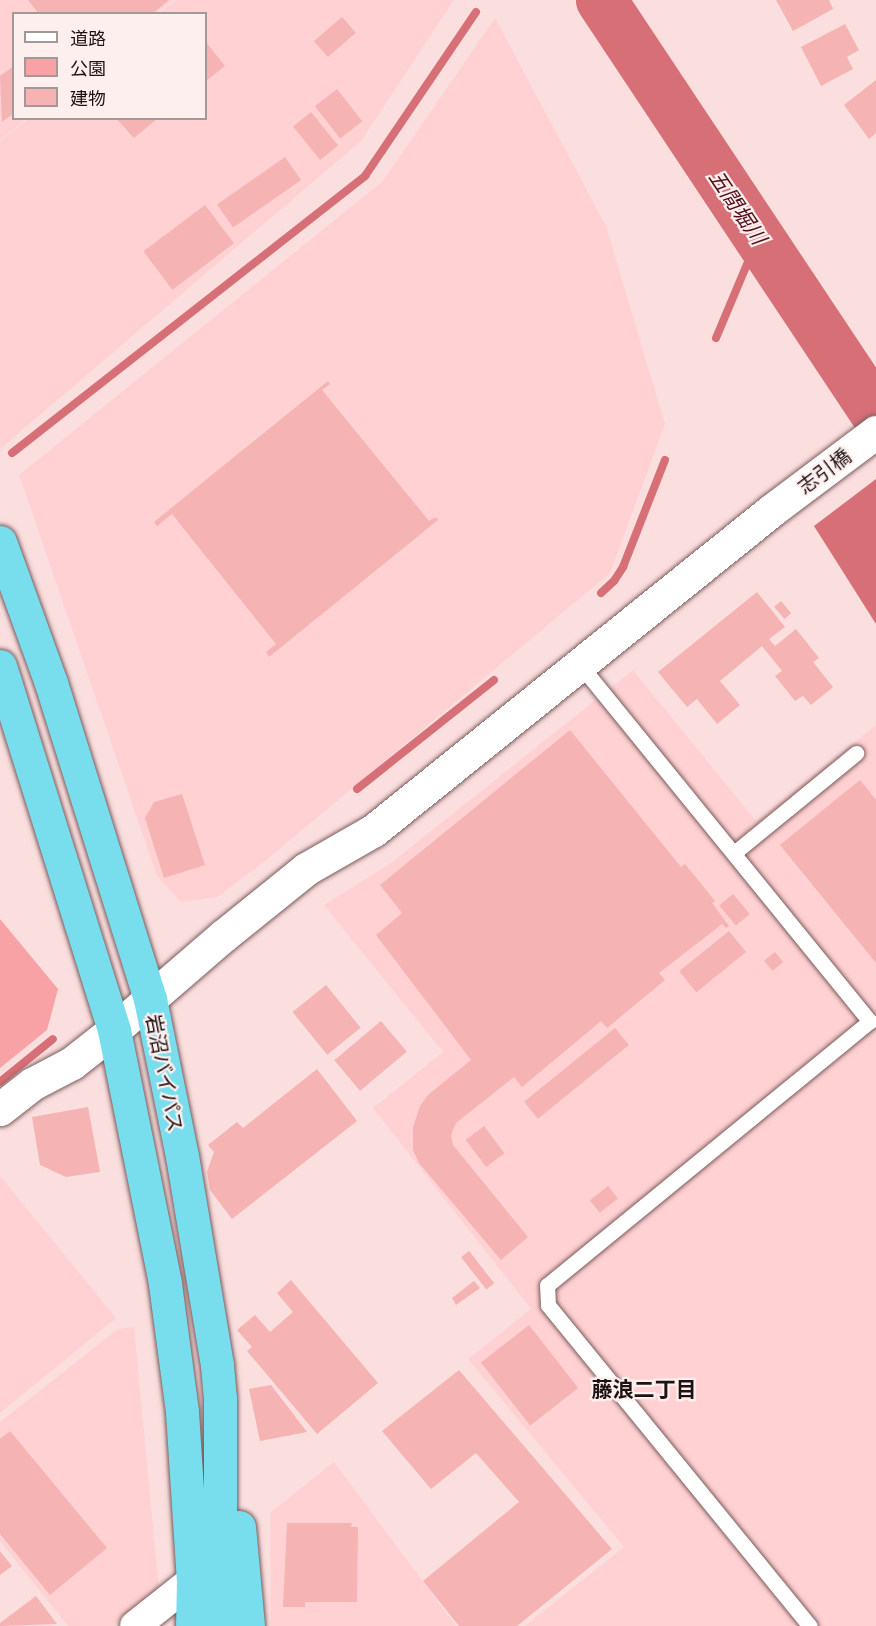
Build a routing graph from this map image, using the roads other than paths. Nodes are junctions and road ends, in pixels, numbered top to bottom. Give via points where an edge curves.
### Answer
1 (876, 432) edge
2 (0, 542) edge
3 (0, 666) edge
4 (581, 666) junction
5 (856, 753) dead end
6 (734, 854) junction
7 (150, 999) junction
8 (114, 1030) junction
9 (0, 1109) edge
10 (220, 1398) junction
11 (193, 1580) junction
12 (135, 1626) edge
13 (192, 1626) edge
14 (220, 1626) edge
15 (248, 1626) edge
16 (810, 1626) edge

1 - 4 street, 志引橋 via 772,510
2 - 7 highway, 岩沼バイパス via 51,683
3 - 8 highway, 岩沼バイパス
4 - 6 lane
4 - 7 street, 志引橋 via 374,830 306,869
5 - 6 lane
6 - 16 lane via 870,1021 547,1285 548,1305
7 - 8 street, 志引橋
7 - 10 highway, 岩沼バイパス via 182,1156
8 - 9 street, 志引橋 via 72,1063 32,1084
8 - 11 highway, 岩沼バイパス via 165,1284 182,1412
10 - 14 highway, 岩沼バイパス
10 - 15 highway
11 - 12 street
11 - 13 highway, 岩沼バイパス

